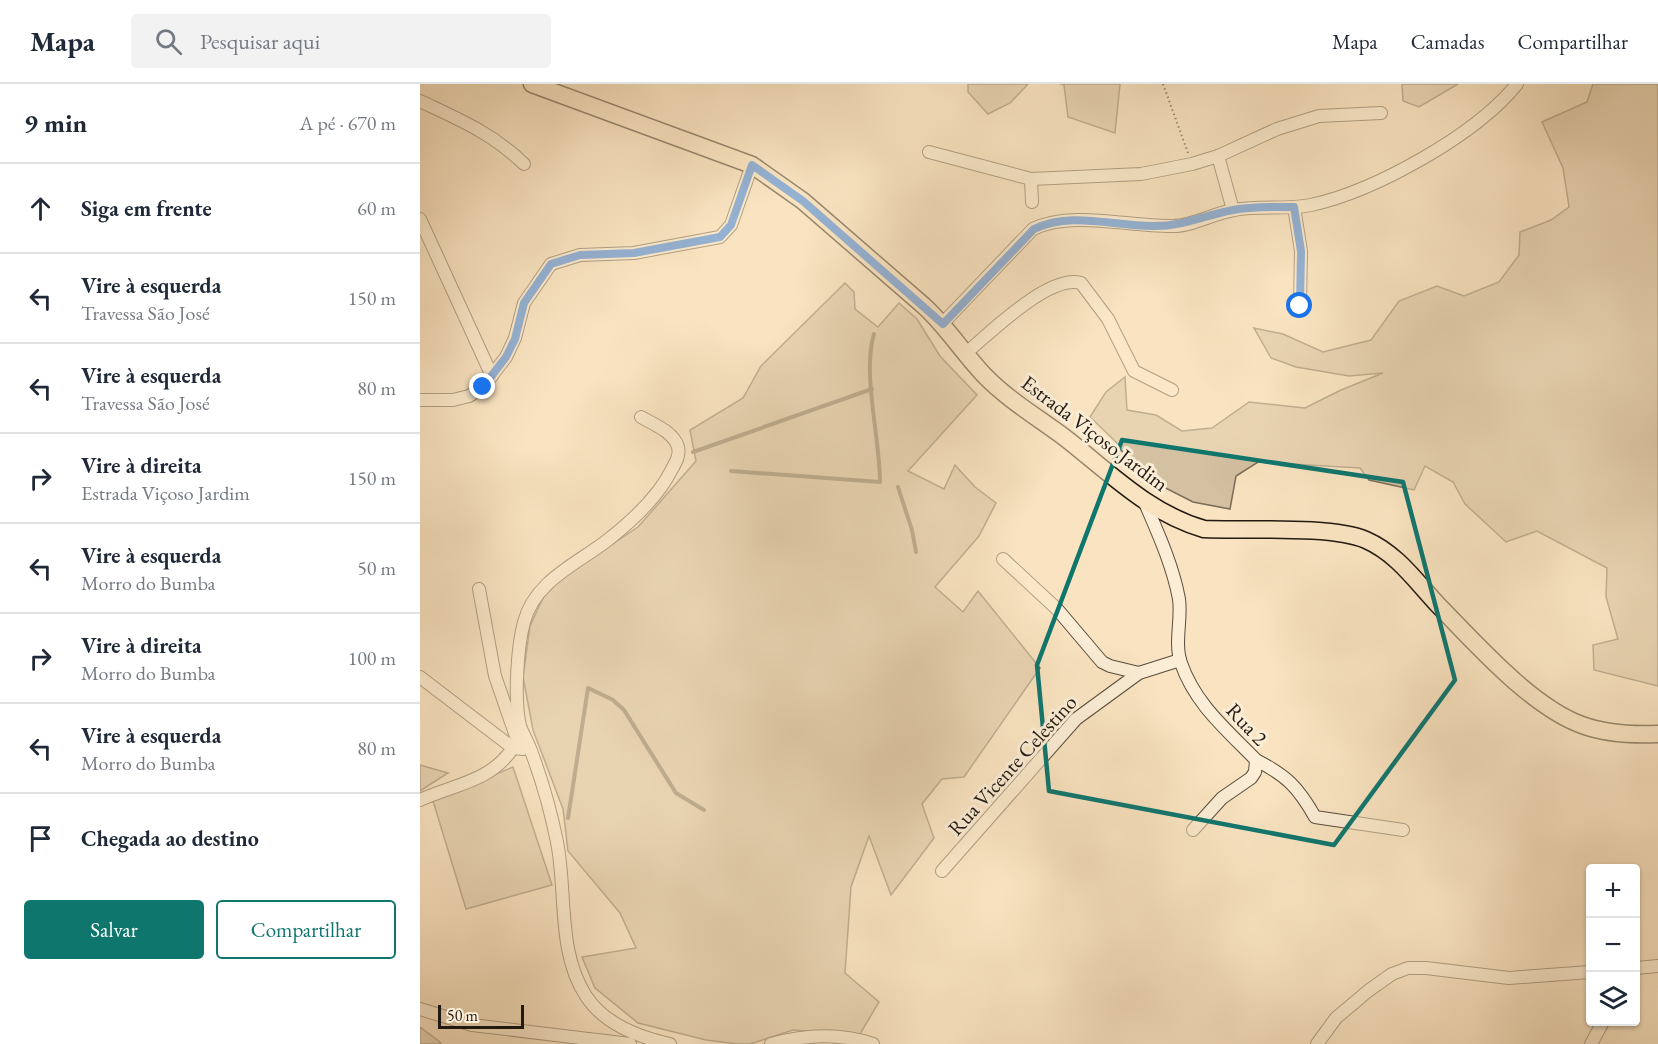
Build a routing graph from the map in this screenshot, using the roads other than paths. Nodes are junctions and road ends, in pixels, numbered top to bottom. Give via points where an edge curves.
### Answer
1 (532, 84) edge
2 (1517, 84) edge
3 (420, 101) edge
4 (1381, 113) dead end
5 (929, 152) dead end
6 (1218, 156) junction
7 (524, 164) dead end
8 (752, 165) junction
9 (1031, 179) junction
10 (1032, 202) dead end
11 (1294, 207) junction
12 (1233, 210) junction
13 (420, 219) edge
14 (426, 247) edge
15 (1300, 306) dead end
16 (943, 324) junction
17 (966, 353) junction
18 (492, 376) junction
19 (1172, 390) dead end
20 (420, 400) edge
21 (641, 417) dead end
22 (1145, 503) junction
23 (1003, 559) dead end
24 (479, 589) dead end
25 (1180, 660) junction
26 (1139, 673) junction
27 (420, 677) edge
28 (1658, 734) edge
29 (522, 749) junction
30 (1257, 760) junction
31 (420, 800) edge
32 (1193, 830) dead end
33 (1403, 830) dead end
34 (942, 871) dead end
35 (1658, 966) edge
36 (1640, 968) edge
37 (1586, 972) edge
38 (420, 1009) edge
39 (1601, 1026) edge
40 (651, 1042) edge
41 (630, 1044) edge
42 (670, 1044) edge
43 (771, 1044) edge
44 (873, 1044) edge
45 (1317, 1044) edge
46 (1591, 1044) edge

1 - 8 main road, Estrada Viçoso Jardim
2 - 11 street via 1505,99 1430,156 1348,192
3 - 7 street via 491,136
4 - 6 street via 1303,120
5 - 9 street
6 - 9 street via 1141,174
6 - 12 street
8 - 16 main road, Estrada Viçoso Jardim via 803,201
8 - 18 street via 731,225 720,237 634,253 580,255 551,264 524,303 515,339
9 - 10 street
11 - 12 street
11 - 15 street via 1301,251
12 - 16 street via 1178,226 1073,219 1045,224 1034,229
13 - 14 street
14 - 18 street
16 - 17 main road, Estrada Viçoso Jardim
17 - 19 street via 1037,297 1074,281 1081,283 1108,319 1134,370
17 - 22 main road, Estrada Viçoso Jardim via 999,389
18 - 20 street via 469,396
21 - 29 street via 674,440 679,456 665,483 631,519 555,577 534,599 524,622 520,655
22 - 25 street via 1161,539 1179,599
22 - 28 main road, Estrada Viçoso Jardim via 1204,529 1322,533 1366,540 1401,563 1440,607 1539,701 1581,725 1602,731
23 - 26 street via 1057,609 1102,662
24 - 29 street via 495,676
25 - 26 street, Rua Vicente Celestino
25 - 30 street, Rua 2 via 1199,699
26 - 34 street, Rua Vicente Celestino via 1116,686 1076,719
27 - 29 street
29 - 31 street via 488,773
29 - 40 street via 557,842 572,972 602,1015
30 - 32 street, Rua 2 via 1251,778 1222,798
30 - 33 street via 1299,789 1315,817
35 - 36 street
37 - 45 street via 1509,978 1408,968 1368,991 1336,1018
38 - 41 street via 472,1025
39 - 46 street
40 - 42 street
43 - 44 street via 800,1037 830,1036

